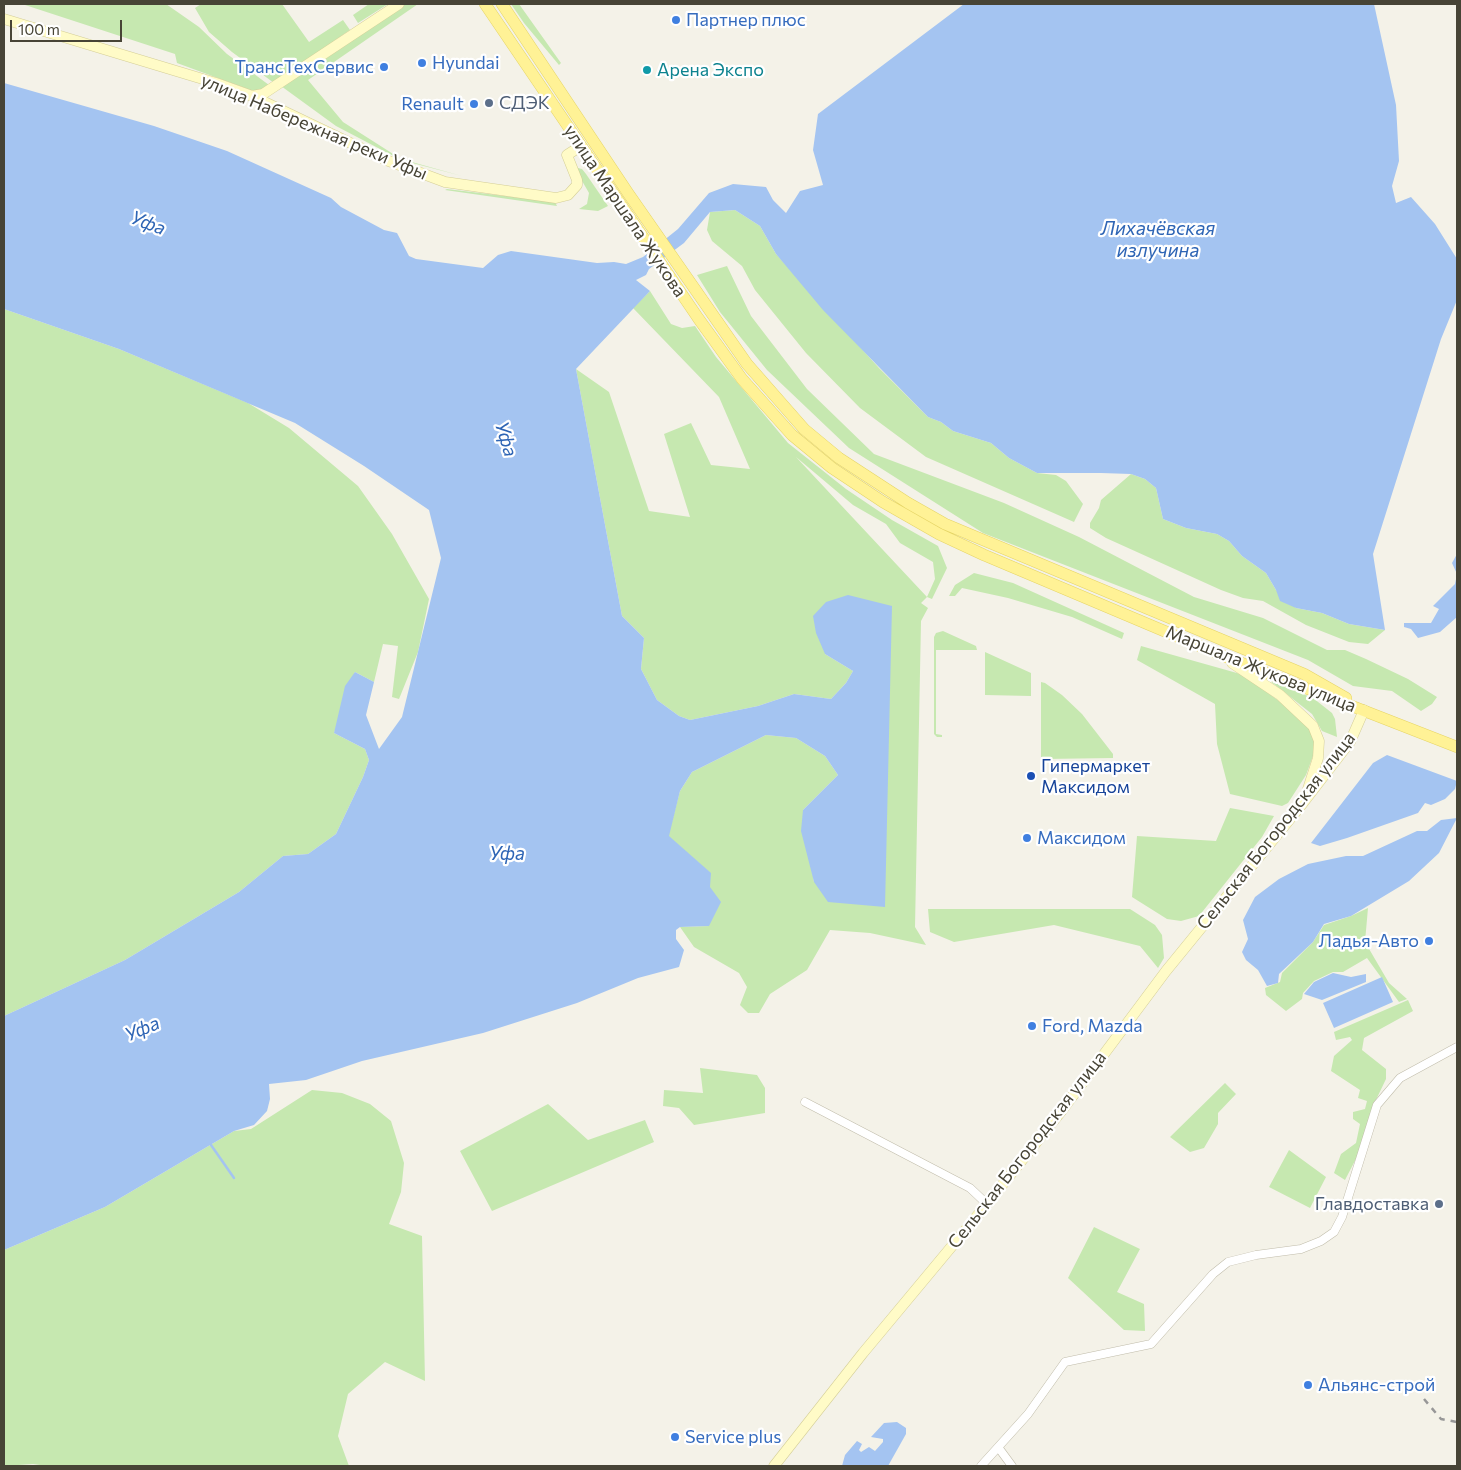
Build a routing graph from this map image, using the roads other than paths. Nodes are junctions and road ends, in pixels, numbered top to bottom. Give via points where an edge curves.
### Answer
1 (399, 4) edge
2 (485, 4) edge
3 (502, 4) edge
4 (507, 4) edge
5 (511, 17) junction
6 (4, 19) edge
7 (252, 96) junction
8 (581, 146) junction
9 (710, 312) joint
10 (698, 318) joint
11 (1221, 655) junction
12 (1364, 710) junction
13 (1457, 747) edge
14 (1303, 802) junction
15 (1457, 1047) edge
16 (806, 1102) dead end
17 (987, 1204) junction
18 (998, 1447) junction
19 (774, 1466) edge
20 (981, 1466) edge
21 (1012, 1466) edge

1 - 7 main road via 263,94
2 - 8 main road, улица Маршала Жукова
3 - 5 main road, улица Маршала Жукова
4 - 5 main road
5 - 9 main road, улица Маршала Жукова
6 - 7 main road, улица Набережная реки Уфы
7 - 8 main road, улица Набережная реки Уфы via 428,177 501,191 556,198 568,195 577,185 577,180 567,155
8 - 10 main road, улица Маршала Жукова
9 - 12 main road, Маршала Жукова улица via 747,364 804,429 838,458 908,503 979,540 1304,674
10 - 11 main road, Маршала Жукова улица via 742,379 792,435 832,468 883,502 984,555
11 - 12 main road, Маршала Жукова улица
11 - 14 main road via 1297,708 1313,726 1318,741 1318,758
12 - 13 main road
12 - 14 main road, Сельская Богородская улица via 1350,742
14 - 17 main road, Сельская Богородская улица via 1166,971
15 - 18 street via 1400,1078 1376,1104 1342,1217 1334,1232 1300,1249 1228,1262 1212,1274 1150,1344 1065,1362 1028,1414
16 - 17 street via 970,1188
17 - 19 main road, Сельская Богородская улица
18 - 20 street
18 - 21 street

